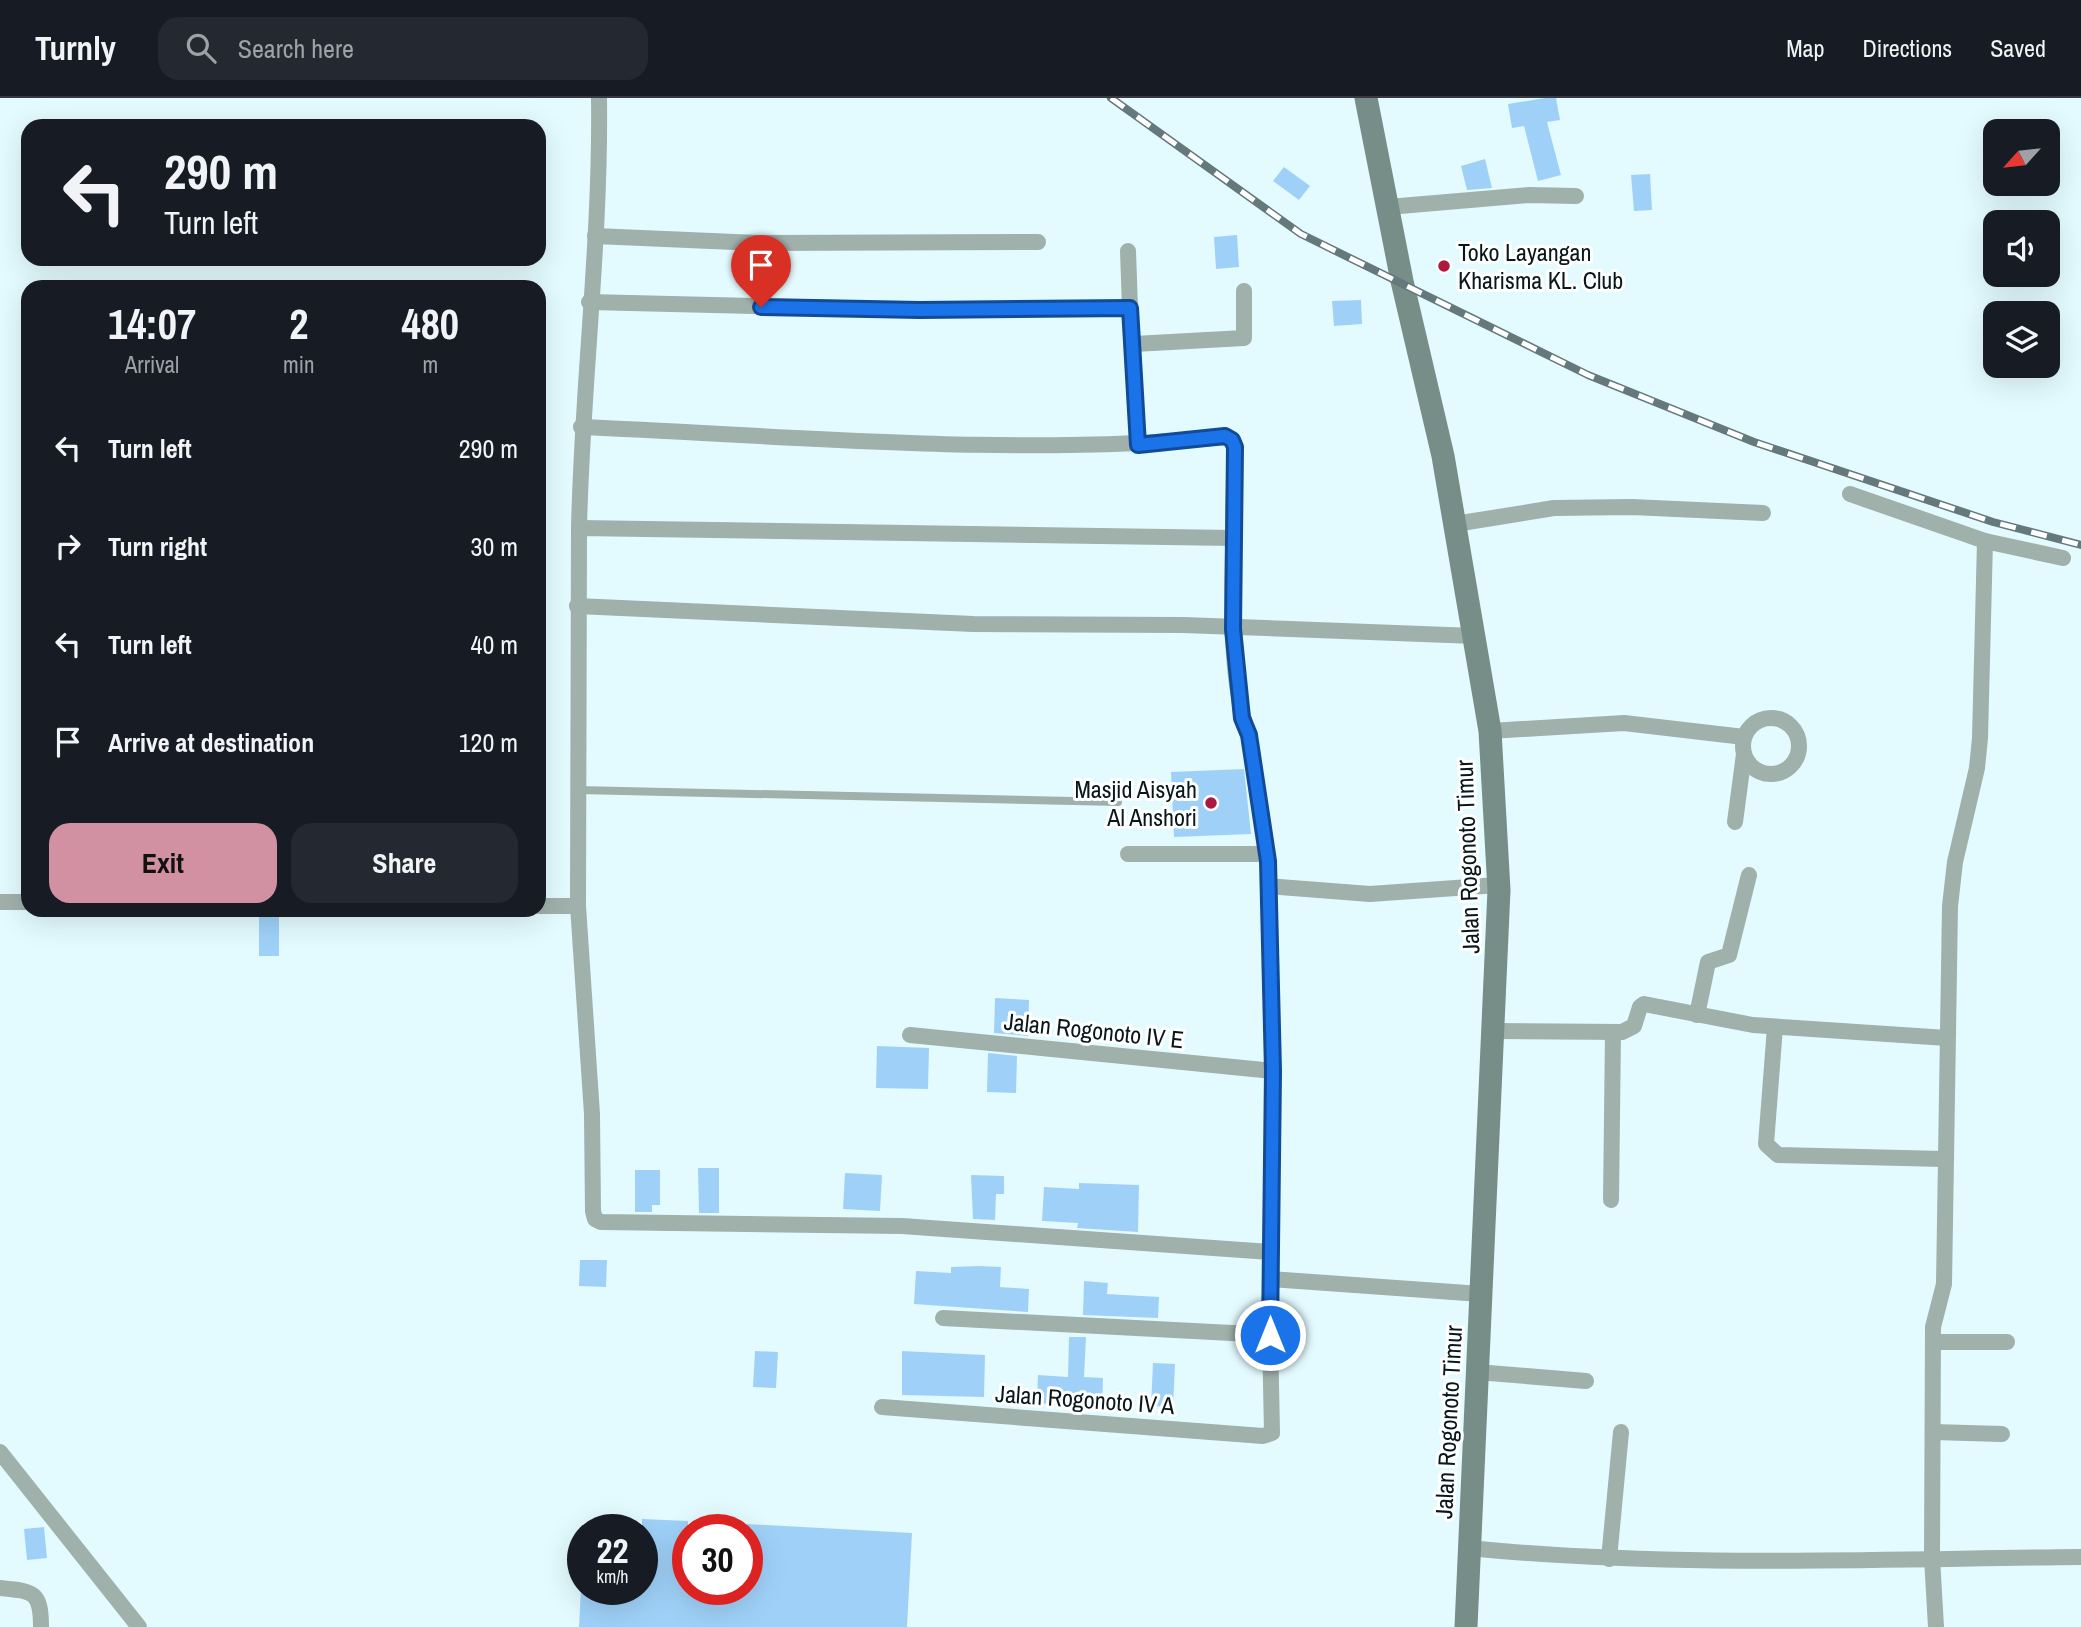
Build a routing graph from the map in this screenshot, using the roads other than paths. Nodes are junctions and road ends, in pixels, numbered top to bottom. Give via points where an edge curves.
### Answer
1 (598, 98) edge
2 (1366, 98) edge
3 (1576, 196) dead end
4 (1388, 207) junction
5 (595, 236) junction
6 (1038, 242) dead end
7 (1128, 251) dead end
8 (1244, 291) dead end
9 (589, 302) junction
10 (1130, 308) junction
11 (1134, 344) junction
12 (581, 427) junction
13 (1138, 445) junction
14 (1850, 494) dead end
15 (1763, 513) dead end
16 (1455, 524) junction
17 (579, 528) junction
18 (1233, 538) junction
19 (1985, 541) junction
20 (2063, 558) dead end
21 (577, 606) junction
22 (1233, 629) junction
23 (1475, 636) junction
24 (1490, 731) junction
25 (1744, 737) junction
26 (1744, 754) junction
27 (578, 790) junction
28 (1118, 802) dead end
29 (1735, 822) dead end
30 (1128, 854) dead end
31 (1267, 854) junction
32 (1749, 875) dead end
33 (1498, 885) junction
34 (1268, 886) junction
35 (0, 902) edge
36 (21, 902) edge
37 (546, 906) edge
38 (578, 906) junction
39 (1697, 1015) junction
40 (1775, 1027) junction
41 (1495, 1031) junction
42 (1612, 1032) junction
43 (910, 1035) dead end
44 (1947, 1038) junction
45 (1273, 1071) junction
46 (1944, 1159) junction
47 (1611, 1200) dead end
48 (1270, 1252) junction
49 (1270, 1279) junction
50 (1481, 1294) junction
51 (943, 1318) dead end
52 (1270, 1335) junction
53 (1934, 1342) junction
54 (2007, 1342) dead end
55 (1477, 1372) junction
56 (1586, 1381) dead end
57 (882, 1407) dead end
58 (1621, 1432) dead end
59 (1933, 1432) junction
60 (2002, 1434) dead end
61 (0, 1451) edge
62 (1468, 1548) junction
63 (2081, 1557) edge
64 (1932, 1558) junction
65 (1609, 1559) junction
66 (0, 1588) edge
67 (41, 1627) edge
68 (139, 1627) edge
69 (1466, 1627) edge
70 (1936, 1627) edge

1 - 5 street
2 - 4 main road, Jalan Rogonoto Timur
3 - 4 street via 1529,195
4 - 16 main road, Jalan Rogonoto Timur
5 - 6 street via 758,243
5 - 9 street
7 - 10 street
8 - 11 street via 1244,338
9 - 10 street via 920,310
9 - 12 street
10 - 11 street
11 - 13 street
12 - 13 street
12 - 17 street
13 - 18 street via 1225,436 1232,440
14 - 19 street
15 - 16 street via 1554,508
16 - 23 main road, Jalan Rogonoto Timur
17 - 18 street
17 - 21 street
18 - 22 street
19 - 20 street
19 - 44 street via 1980,738 1954,873
21 - 22 street via 973,624
21 - 27 street
22 - 23 street
22 - 31 street via 1242,718 1249,735
23 - 24 main road, Jalan Rogonoto Timur
24 - 25 street via 1624,723
24 - 33 main road, Jalan Rogonoto Timur
25 - 26 street
25 - 26 street via 1754,723 1779,719 1793,729 1798,746 1793,762 1779,772 1762,772
26 - 29 street
27 - 28 lane
27 - 38 street
30 - 31 street
31 - 34 street
32 - 39 street via 1729,955 1708,962
33 - 34 street via 1370,894
33 - 41 main road, Jalan Rogonoto Timur
34 - 45 street
35 - 36 street
37 - 38 street
38 - 48 street via 592,1114 593,1211 601,1223 902,1226
39 - 40 street
39 - 42 street via 1644,1004 1629,1030
40 - 44 street
40 - 46 street via 1766,1144 1771,1153
41 - 42 street
41 - 50 main road, Jalan Rogonoto Timur
42 - 47 street
43 - 45 street, Jalan Rogonoto IV E
44 - 46 street
45 - 48 street
46 - 53 street via 1944,1284 1933,1327
48 - 49 street
49 - 50 street
49 - 52 street
50 - 55 main road, Jalan Rogonoto Timur
51 - 52 street
52 - 57 street, Jalan Rogonoto IV A via 1273,1421 1272,1433 1264,1436
53 - 54 street
53 - 59 street
55 - 56 street
55 - 62 main road, Jalan Rogonoto Timur
58 - 65 street
59 - 60 street
59 - 64 street
61 - 68 street
62 - 65 street
62 - 69 main road, Jalan Rogonoto Timur
63 - 64 street
64 - 65 street via 1709,1563
64 - 70 street
66 - 67 street via 28,1590 36,1596

